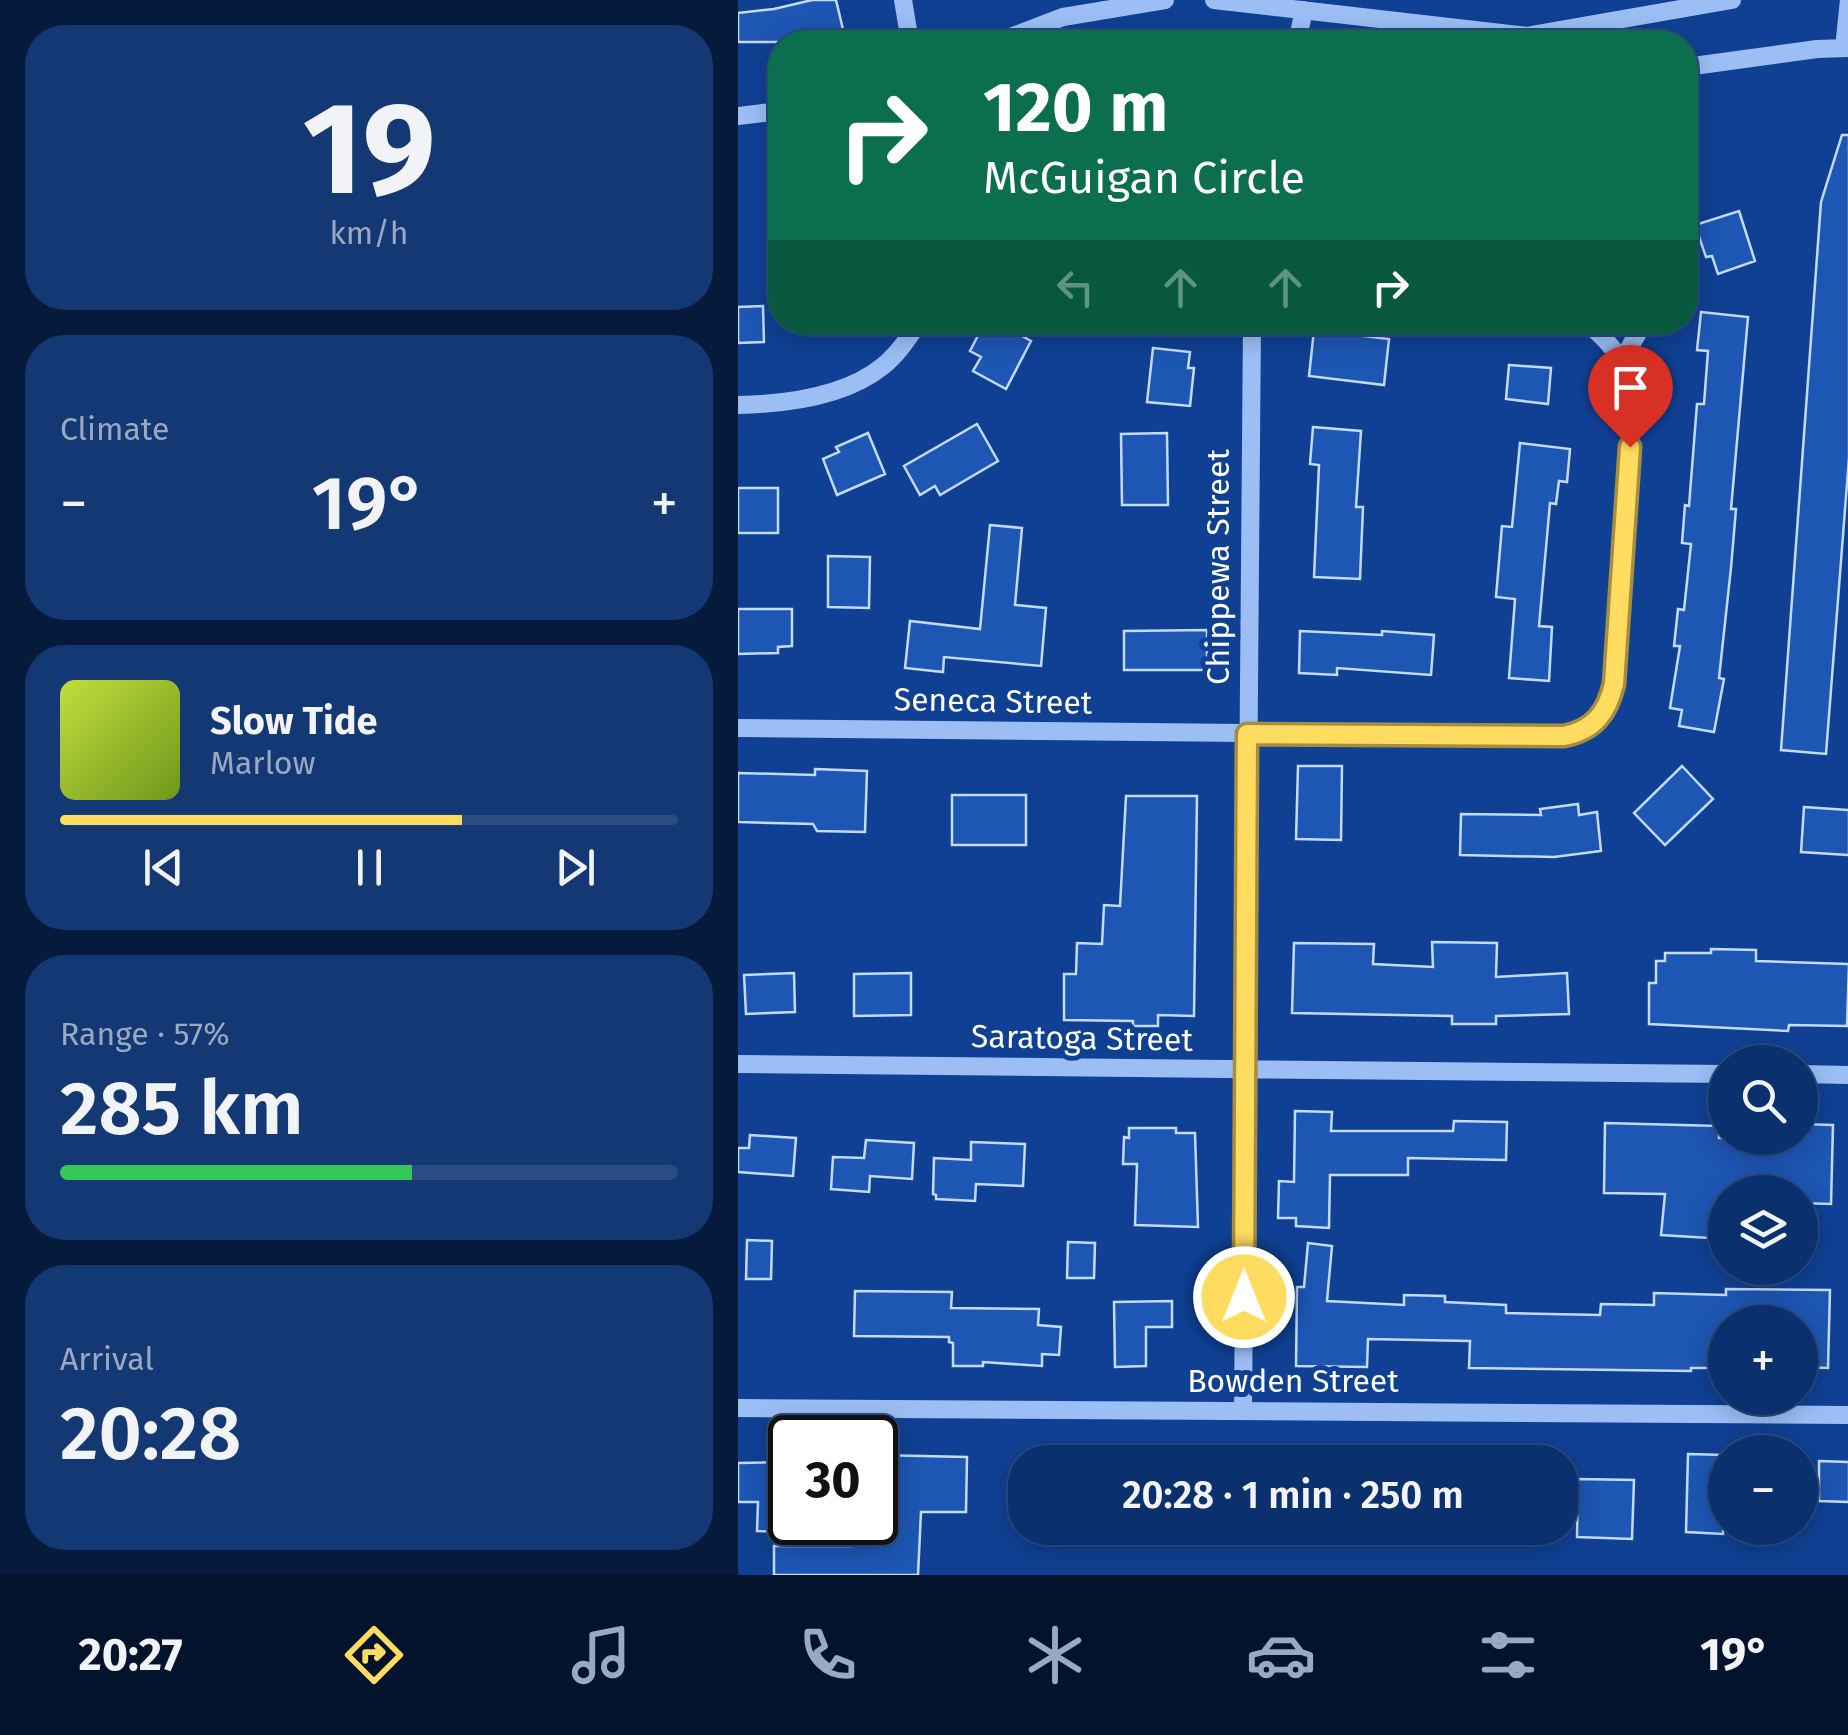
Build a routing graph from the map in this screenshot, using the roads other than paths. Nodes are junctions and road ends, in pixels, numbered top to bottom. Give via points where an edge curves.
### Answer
1 (903, 0) edge
2 (1165, 0) edge
3 (1214, 0) edge
4 (1732, 0) edge
5 (1848, 0) edge
6 (1304, 10) junction
7 (908, 30) edge
8 (1029, 30) edge
9 (1299, 30) edge
10 (1476, 30) edge
11 (1562, 30) edge
12 (1846, 48) edge
13 (1698, 66) edge
14 (768, 112) edge
15 (738, 116) edge
16 (908, 335) edge
17 (1252, 335) edge
18 (1601, 335) edge
19 (1637, 335) edge
20 (1623, 360) junction
21 (738, 406) edge
22 (738, 728) edge
23 (1247, 734) junction
24 (738, 1064) edge
25 (1244, 1069) junction
26 (1708, 1074) edge
27 (1818, 1074) edge
28 (1848, 1075) edge
29 (738, 1408) edge
30 (1243, 1411) junction
31 (1848, 1415) edge

1 - 7 street
2 - 8 street via 1063,17
3 - 6 street
4 - 11 street
5 - 12 street
6 - 9 street
6 - 10 street
12 - 13 street
14 - 15 street
16 - 21 street via 883,366 858,381 795,400
17 - 23 street, Chippewa Street
18 - 20 street
19 - 20 street
20 - 23 street, Seneca Street via 1632,408 1614,684 1597,721 1564,736
22 - 23 street, Seneca Street
23 - 25 street, Chippewa Street
24 - 25 street, Saratoga Street
25 - 26 street, Saratoga Street
25 - 30 street, Chippewa Street
27 - 28 street
29 - 30 street, Bowden Street
30 - 31 street, Bowden Street

